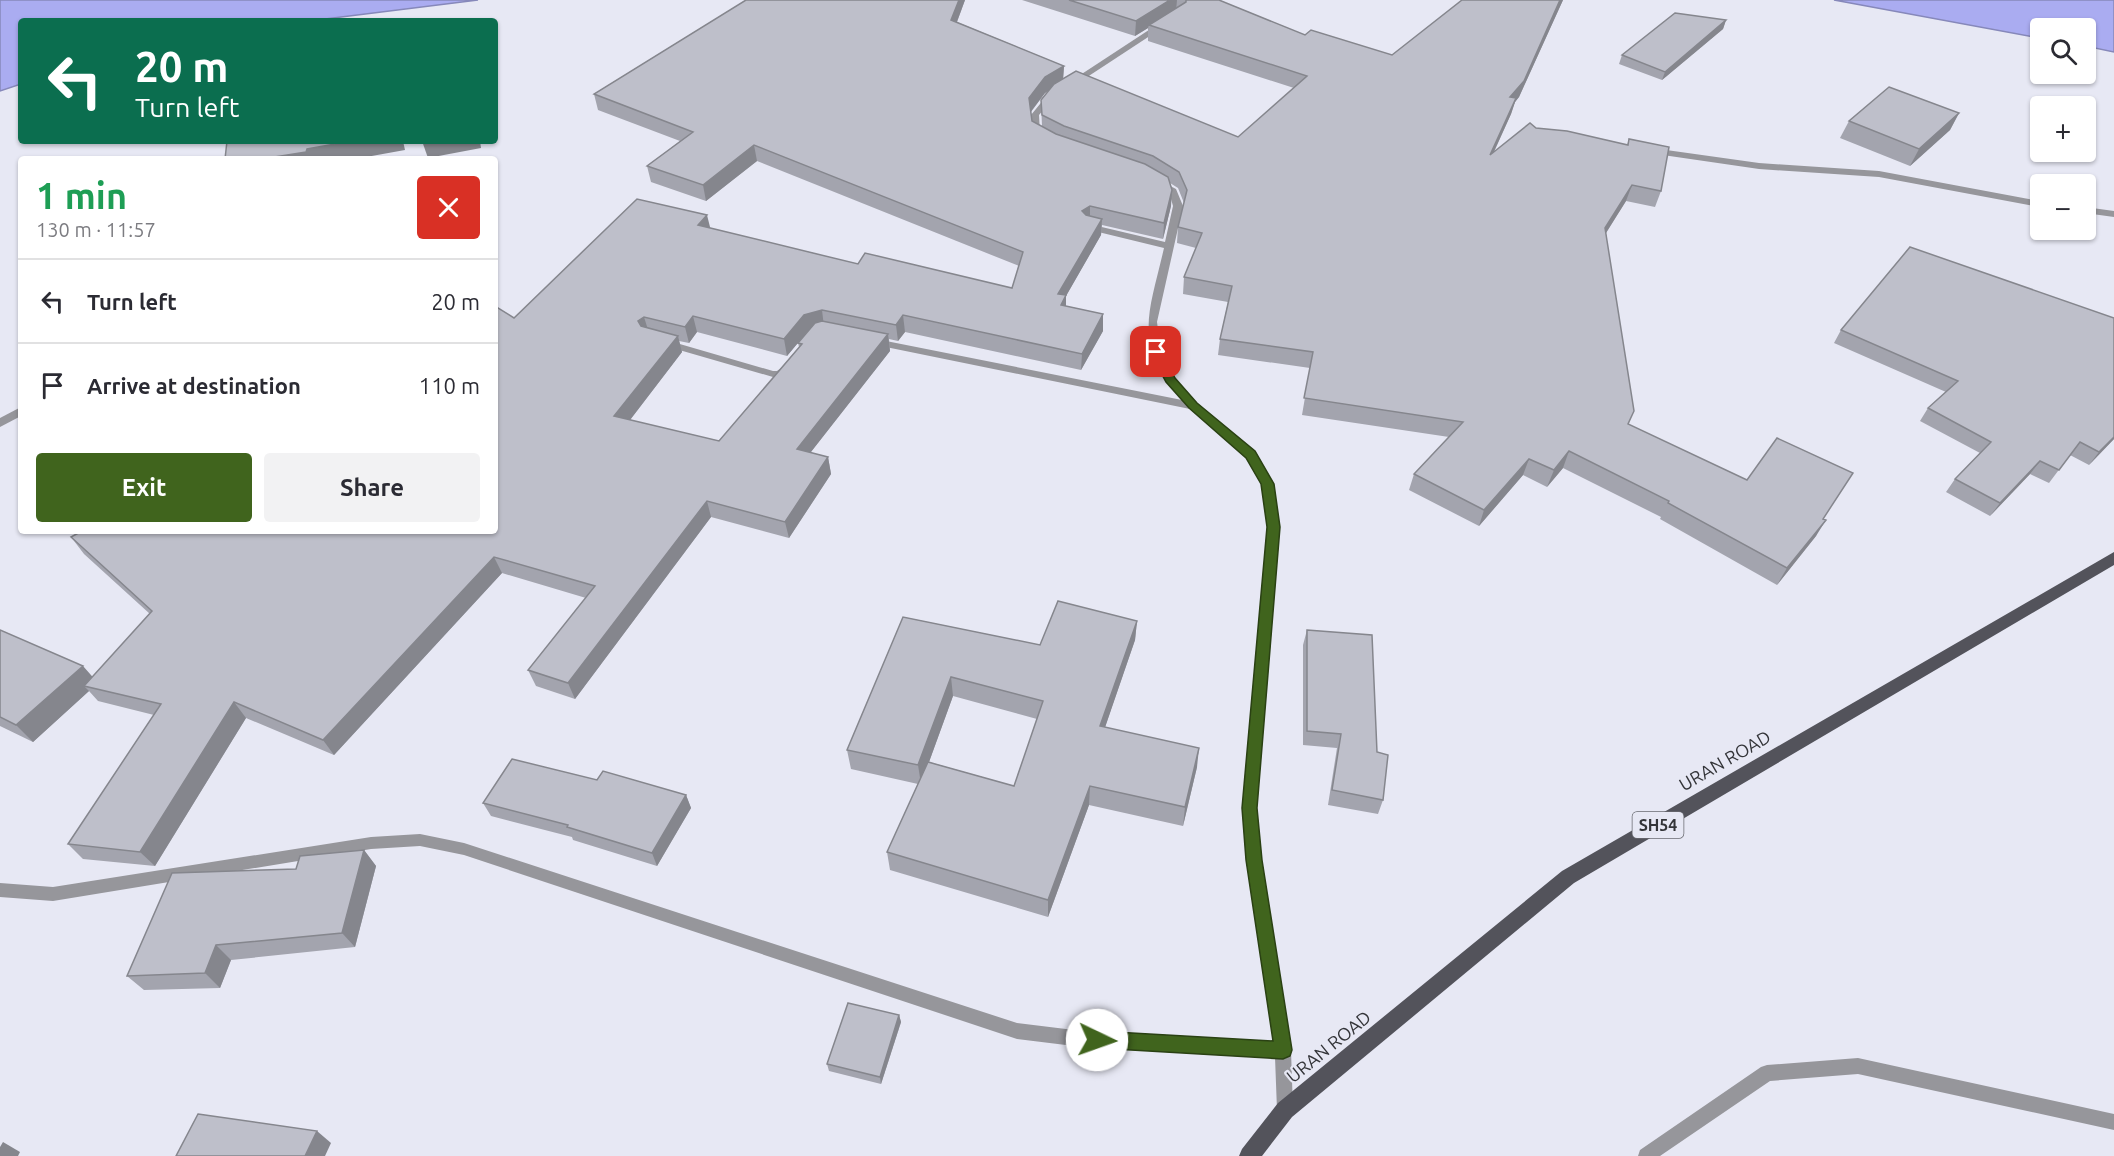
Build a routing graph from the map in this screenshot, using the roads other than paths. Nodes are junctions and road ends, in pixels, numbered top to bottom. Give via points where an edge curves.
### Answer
1 (1170, 21) edge
2 (1052, 142) edge
3 (1642, 150) edge
4 (1148, 176) edge
5 (2030, 202) edge
6 (2096, 212) edge
7 (2114, 214) edge
8 (1089, 227) edge
9 (1169, 246) junction
10 (650, 338) edge
11 (860, 339) edge
12 (798, 353) edge
13 (1193, 405) junction
14 (18, 413) edge
15 (0, 423) edge
16 (2114, 558) edge
17 (0, 890) edge
18 (1283, 1050) junction
19 (1285, 1110) junction
20 (2114, 1122) edge
21 (1249, 1156) edge
22 (1646, 1156) edge

1 - 2 street via 1050,96 1035,115 1036,133
3 - 5 street via 1759,166 1879,174
4 - 9 street via 1173,191 1178,206
6 - 7 street
8 - 9 street
9 - 13 street via 1152,322 1156,352 1170,380
10 - 12 street via 773,374 784,371
11 - 13 street
13 - 18 street via 1251,454 1268,484 1274,527 1250,808 1254,860
14 - 15 street
16 - 19 main road, URAN ROAD / SH54 via 1568,878
17 - 18 street via 53,894 371,843 420,840 464,849 1017,1030 1074,1038
18 - 19 street
19 - 21 main road, URAN ROAD / SH54
20 - 22 street via 1858,1066 1767,1073

